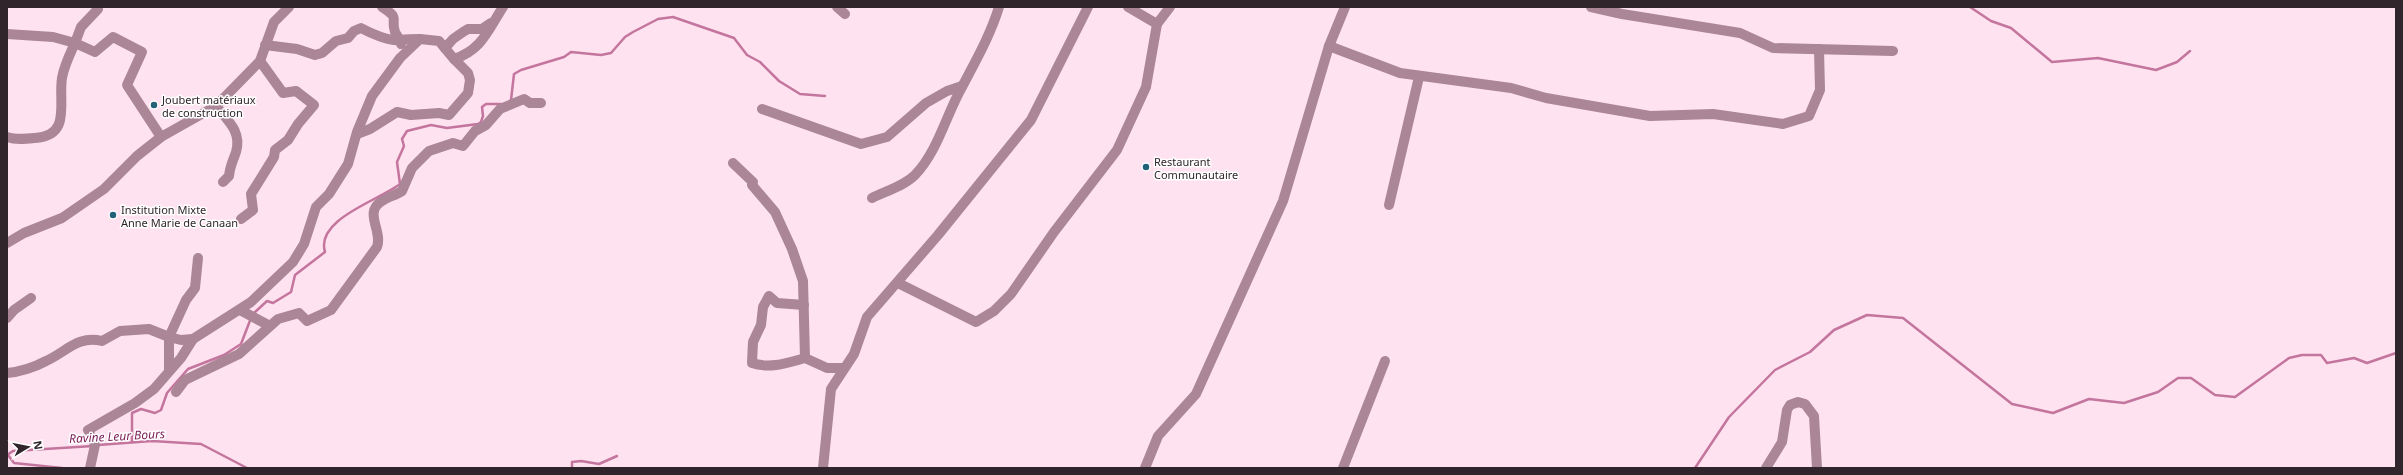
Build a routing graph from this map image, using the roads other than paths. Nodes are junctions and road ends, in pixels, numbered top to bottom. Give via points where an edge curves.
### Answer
1 (97, 7) edge
2 (289, 7) edge
3 (382, 7) edge
4 (503, 7) edge
5 (999, 7) edge
6 (1088, 7) edge
7 (1128, 7) edge
8 (1170, 7) edge
9 (1345, 7) edge
10 (1591, 7) edge
11 (495, 21) junction
12 (1157, 24) junction
13 (7, 34) edge
14 (420, 39) junction
15 (401, 40) junction
16 (74, 43) junction
17 (265, 45) junction
18 (1329, 46) junction
19 (446, 48) junction
20 (1819, 49) junction
21 (1893, 51) dead end
22 (400, 58) junction
23 (454, 59) junction
24 (260, 61) junction
25 (1419, 77) junction
26 (962, 86) junction
27 (541, 103) dead end
28 (216, 106) junction
29 (762, 109) dead end
30 (357, 134) junction
31 (7, 137) edge
32 (161, 137) junction
33 (733, 163) dead end
34 (223, 182) dead end
35 (872, 198) dead end
36 (1389, 205) dead end
37 (241, 219) dead end
38 (7, 243) edge
39 (198, 258) dead end
40 (898, 283) junction
41 (31, 298) dead end
42 (804, 305) junction
43 (240, 310) junction
44 (7, 318) edge
45 (270, 326) junction
46 (169, 337) junction
47 (193, 339) junction
48 (805, 358) junction
49 (1385, 360) dead end
50 (844, 368) junction
51 (169, 370) junction
52 (7, 373) edge
53 (176, 392) dead end
54 (90, 468) edge
55 (823, 468) edge
56 (1145, 468) edge
57 (1343, 468) edge
58 (1766, 468) edge
59 (1817, 468) edge

1 - 16 street via 98,9 81,27
2 - 17 street via 274,22
3 - 15 street via 393,14 394,28
4 - 11 street
5 - 26 street via 975,65
6 - 40 street via 1031,120
7 - 12 street
8 - 12 street
9 - 18 street
10 - 20 street via 1740,33 1773,48
11 - 19 street via 482,29 468,29 453,39
11 - 23 street via 474,50
12 - 40 street via 1146,87 1117,150 1054,232 1011,294 994,311 976,322
13 - 16 street via 53,37
14 - 15 street
14 - 19 street via 435,39
14 - 22 street
15 - 17 street via 379,36 361,28 348,38 336,40 322,53 315,55 297,49
15 - 22 street
16 - 31 street via 62,77 62,117 58,127 42,138
16 - 32 street via 95,52 113,37 142,52 127,85
17 - 24 street
18 - 25 street via 1400,73
18 - 56 street via 1283,201 1196,394 1158,436
19 - 23 street
20 - 21 street
20 - 25 street via 1820,90 1808,116 1783,124 1712,114 1650,116 1546,98 1511,88
22 - 30 street via 372,96
23 - 30 street via 468,72 470,80 468,93 453,112 449,115 439,112 411,115 397,112
24 - 28 street
24 - 37 street via 283,94 296,92 314,105 288,140 275,150 274,157 251,194 253,210
25 - 36 street
26 - 29 street via 926,103 887,136 861,144
26 - 35 street via 923,166 904,183
27 - 45 street via 524,100 500,109 486,125 475,130 463,146 453,143 429,152 412,168 402,191 384,199 374,209 373,216 379,242 377,247 331,310 307,321 299,313 278,319
28 - 32 street
28 - 34 street via 237,134 238,144 230,165 229,176
30 - 43 street via 348,164 329,194 316,207 304,244 297,256 262,293
32 - 38 street via 137,156 104,189 62,218 24,233
33 - 42 street via 753,182 752,185 775,212 803,282
39 - 46 street via 196,288 186,300
40 - 50 street via 867,317 854,354
41 - 44 street
42 - 48 street
42 - 48 street via 777,303 769,296 763,307 761,325 753,342 752,363 762,366 776,365
43 - 45 street
43 - 47 street
45 - 53 street via 239,354 185,380
46 - 47 street
46 - 51 street
46 - 52 street via 149,329 120,331 102,341 95,339 75,342 46,361
47 - 51 street via 181,358
48 - 50 street via 827,368
49 - 57 street
50 - 55 street via 828,397
51 - 54 street via 154,389 142,398 88,430 95,446
58 - 59 street via 1782,442 1787,410 1790,404 1798,402 1805,404 1814,416

